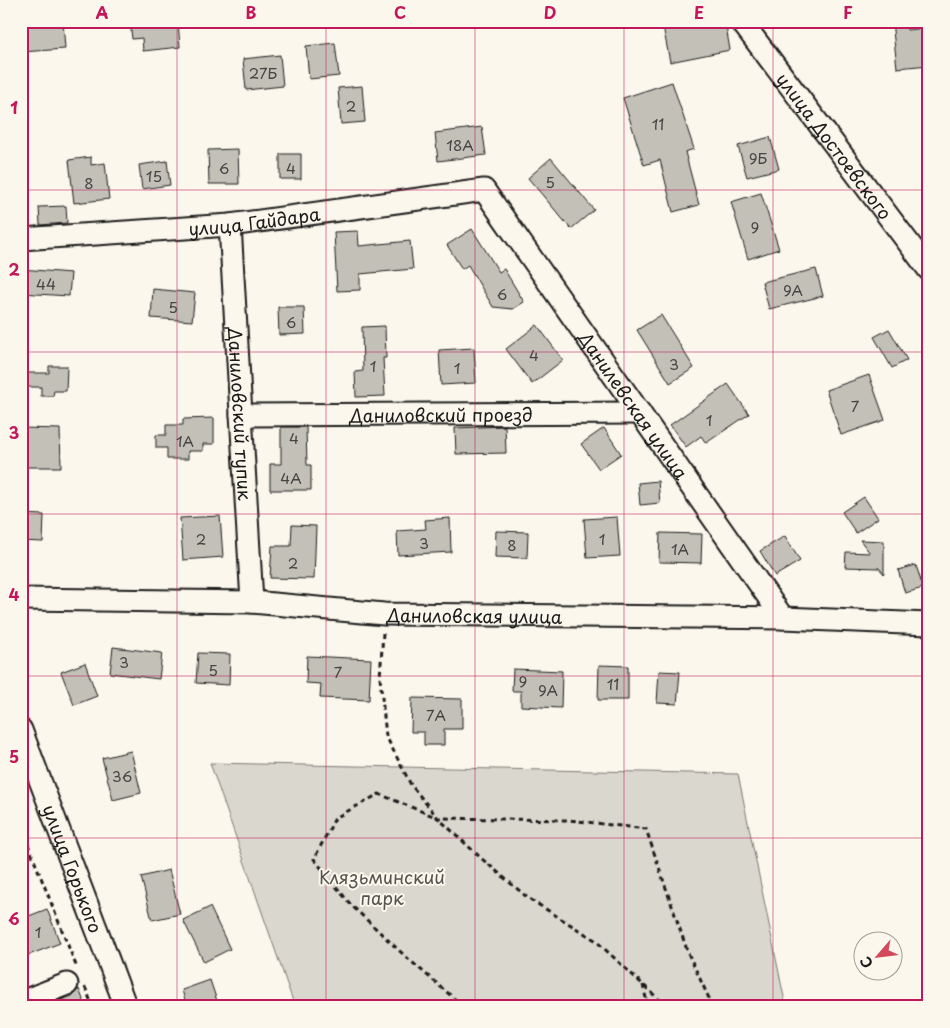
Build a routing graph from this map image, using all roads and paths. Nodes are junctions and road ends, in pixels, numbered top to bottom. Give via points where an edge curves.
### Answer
1 (741, 21) edge
2 (484, 190) joint
3 (230, 225) junction
4 (21, 239) edge
5 (929, 270) edge
6 (640, 413) junction
7 (241, 415) junction
8 (21, 599) edge
9 (252, 602) junction
10 (384, 614) junction
11 (783, 618) junction
12 (929, 624) edge
13 (21, 730) edge
14 (438, 818) junction
15 (21, 826) edge
16 (74, 981) junction
17 (643, 984) junction
18 (21, 1002) edge
19 (93, 1007) edge
20 (126, 1007) edge
21 (464, 1007) edge
22 (648, 1007) edge
23 (667, 1007) edge
24 (713, 1007) edge

1 - 5 street, улица Достоевского
2 - 3 street, улица Гайдара
2 - 6 street, Данилевская улица
3 - 4 street, улица Гайдара
3 - 7 street, Даниловский тупик
6 - 7 street, Даниловский проезд
6 - 11 street, Данилевская улица
7 - 9 street, Даниловский тупик
8 - 9 street, Даниловская улица
9 - 10 street, Даниловская улица
10 - 11 street, Даниловская улица
10 - 14 path via 380,678 386,736 411,786
11 - 12 street, Даниловская улица
13 - 20 street, улица Горького
14 - 17 path via 528,898 595,940
14 - 21 path via 379,794 335,818 314,859 351,905
14 - 24 path via 569,820 646,829 688,953
15 - 16 path
16 - 18 street
16 - 19 path
17 - 22 path
17 - 23 path

